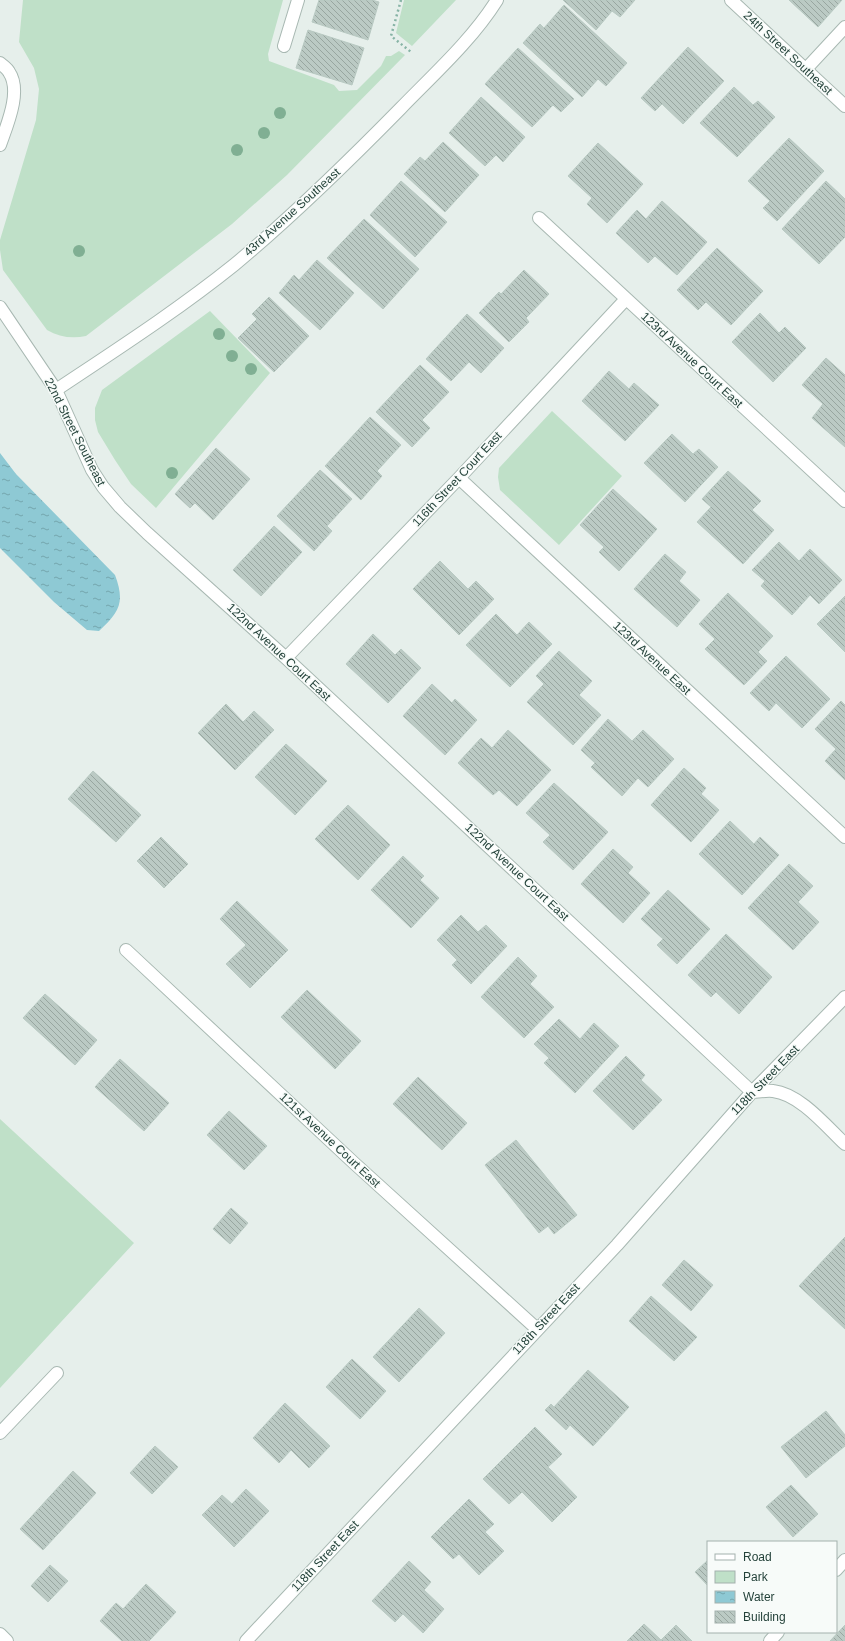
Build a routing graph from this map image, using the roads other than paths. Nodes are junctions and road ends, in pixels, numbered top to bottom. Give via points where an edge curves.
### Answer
1 (298, 0) edge
2 (497, 0) edge
3 (731, 0) edge
4 (845, 27) edge
5 (284, 46) dead end
6 (5, 67) edge
7 (806, 69) junction
8 (845, 106) edge
9 (0, 145) edge
10 (540, 218) dead end
11 (626, 299) junction
12 (0, 307) edge
13 (56, 390) junction
14 (459, 478) junction
15 (845, 501) edge
16 (198, 578) joint
17 (286, 658) junction
18 (845, 837) edge
19 (126, 950) dead end
20 (845, 996) edge
21 (752, 1092) junction
22 (845, 1144) edge
23 (537, 1329) junction
24 (57, 1374) dead end
25 (0, 1433) edge
26 (845, 1560) edge
27 (837, 1569) edge
28 (777, 1633) edge
29 (0, 1634) edge
30 (7, 1641) edge
31 (246, 1641) edge
32 (770, 1641) edge

1 - 5 street
2 - 13 street, 43rd Avenue Southeast via 449,58 340,170 283,222 184,303
3 - 7 street, 24th Street Southeast
4 - 7 street
6 - 9 street via 15,84 12,107
7 - 8 street, 24th Street Southeast
10 - 11 street, 123rd Avenue Court East
11 - 14 street, 116th Street Court East
11 - 15 street, 123rd Avenue Court East
12 - 13 street, 22nd Street Southeast
13 - 16 street, 22nd Street Southeast via 103,487 147,533
14 - 17 street, 116th Street Court East
14 - 18 street, 123rd Avenue East
16 - 17 street, 122nd Avenue Court East
17 - 21 street, 122nd Avenue Court East
19 - 23 street, 121st Avenue Court East
20 - 21 street, 118th Street East
21 - 22 street via 774,1091 803,1104
21 - 23 street, 118th Street East via 617,1245
23 - 31 street, 118th Street East
24 - 25 street
26 - 27 street
28 - 32 street
29 - 30 street

